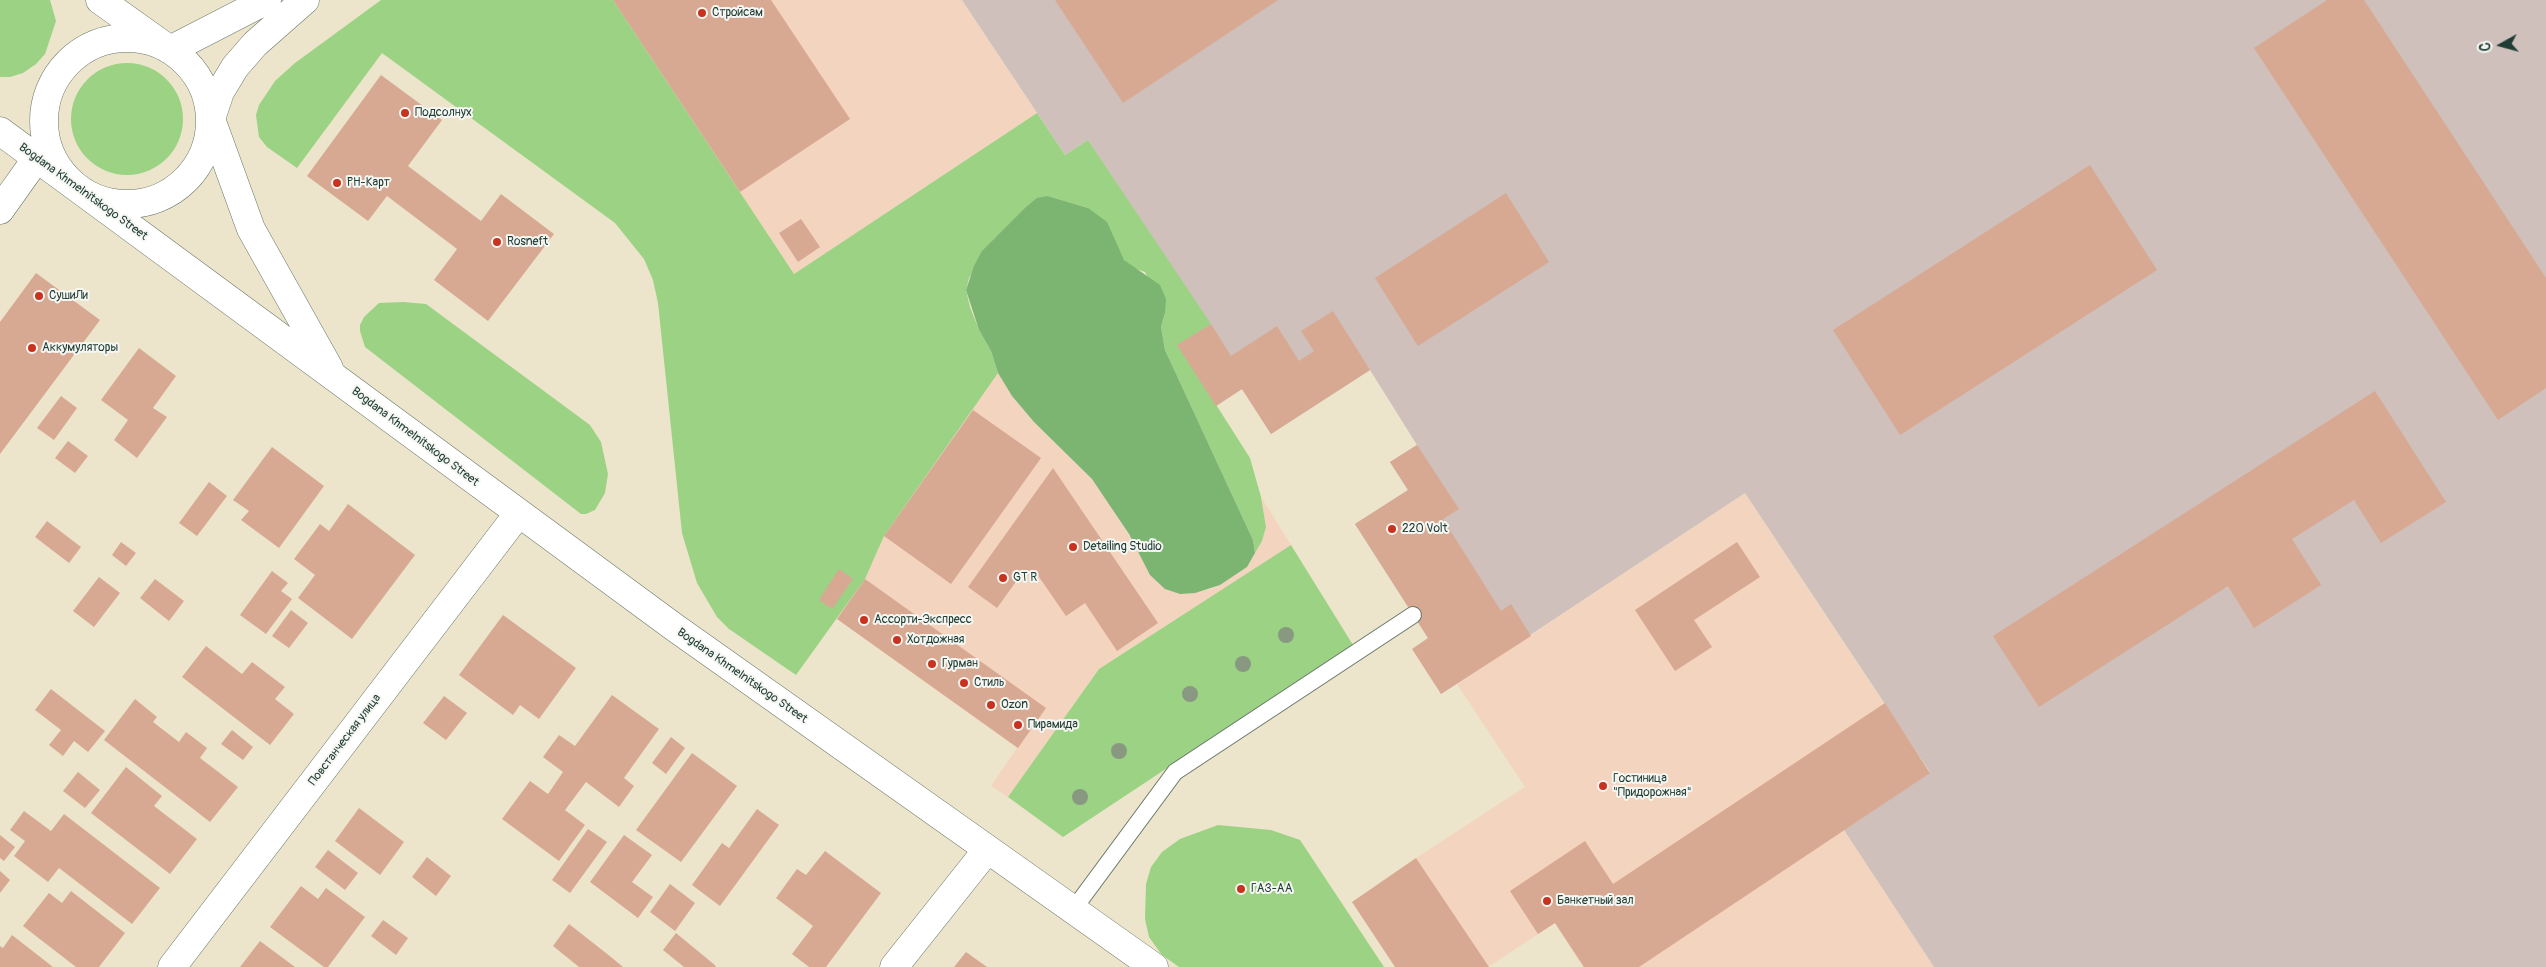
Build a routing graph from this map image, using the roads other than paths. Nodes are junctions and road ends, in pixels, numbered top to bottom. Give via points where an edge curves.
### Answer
1 (100, 0) edge
2 (267, 0) edge
3 (305, 0) edge
4 (170, 50) junction
5 (211, 120) junction
6 (0, 131) edge
7 (37, 158) junction
8 (79, 188) junction
9 (0, 210) edge
10 (335, 378) junction
11 (518, 514) junction
12 (1413, 615) dead end
13 (987, 850) junction
14 (1073, 910) junction
15 (172, 967) edge
16 (894, 967) edge
17 (1154, 967) edge

1 - 4 main road
2 - 4 main road
3 - 5 main road via 255,44 235,67 220,92
4 - 5 main road via 200,80 206,92
4 - 8 main road via 144,39 116,38 89,47 58,75 44,115 47,143 59,168
5 - 8 main road via 200,162 171,192 147,202 121,204 104,201
5 - 10 main road, Bogdana Khmelnitskogo Street via 251,229
6 - 7 main road, Bogdana Khmelnitskogo Street
7 - 8 main road, Bogdana Khmelnitskogo Street
7 - 9 main road
8 - 10 main road, Bogdana Khmelnitskogo Street
10 - 11 main road, Bogdana Khmelnitskogo Street
11 - 13 main road, Bogdana Khmelnitskogo Street
11 - 15 main road, Повстанческая улица
12 - 14 lane via 1176,772
13 - 14 main road, Bogdana Khmelnitskogo Street
13 - 16 main road
14 - 17 main road, Bogdana Khmelnitskogo Street

